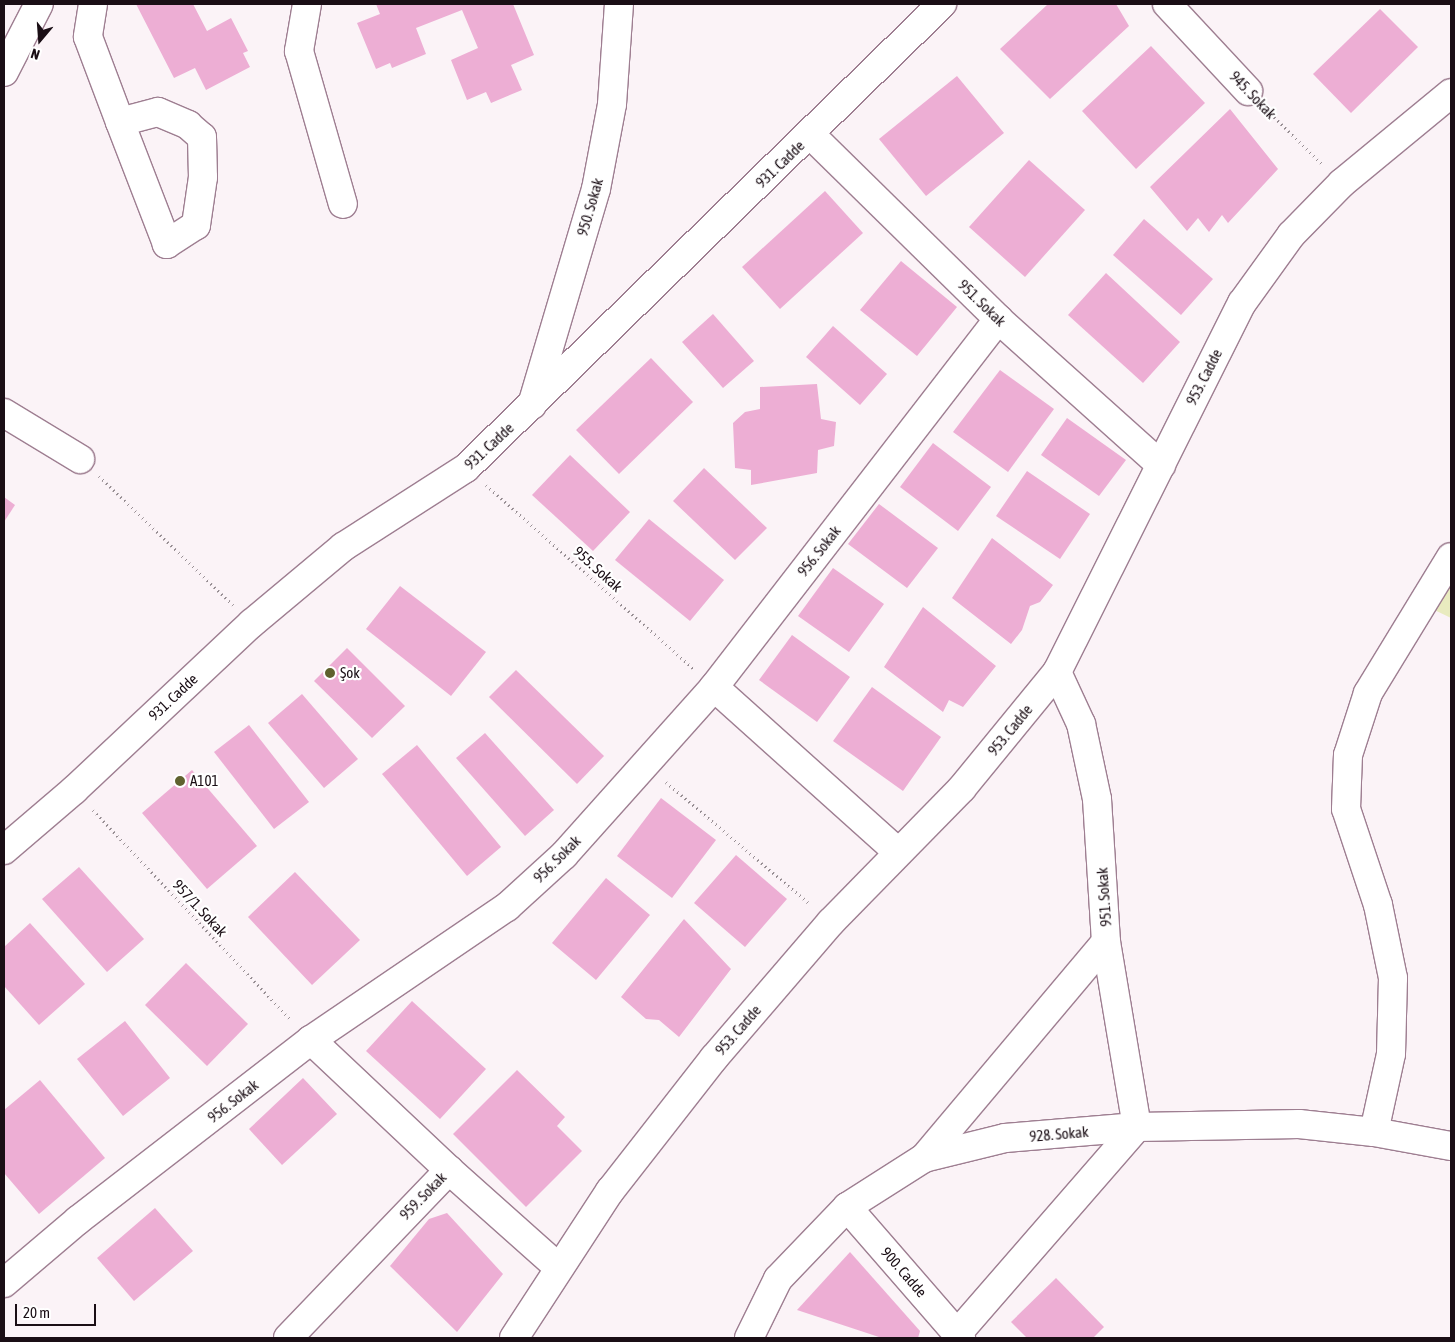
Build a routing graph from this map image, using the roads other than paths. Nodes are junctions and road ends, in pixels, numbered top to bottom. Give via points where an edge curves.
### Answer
1 (39, 4) edge
2 (93, 4) edge
3 (307, 4) edge
4 (619, 4) edge
5 (942, 4) edge
6 (1167, 4) edge
7 (4, 72) edge
8 (1248, 91) road end
9 (1451, 93) edge
10 (120, 122) dead end
11 (810, 134) junction
12 (343, 204) dead end
13 (998, 318) junction
14 (532, 404) junction
15 (4, 413) edge
16 (80, 459) road end
17 (1161, 465) junction
18 (1451, 557) edge
19 (1057, 672) junction
20 (714, 687) junction
21 (4, 850) edge
22 (898, 852) junction
23 (1106, 942) junction
24 (311, 1040) junction
25 (1137, 1127) junction
26 (1374, 1132) junction
27 (1451, 1146) edge
28 (924, 1158) junction
29 (449, 1170) junction
30 (847, 1207) junction
31 (558, 1267) junction
32 (4, 1283) edge
33 (959, 1336) edge
34 (288, 1338) edge
35 (514, 1338) edge
36 (748, 1338) edge

1 - 7 street
2 - 10 street via 88,36
3 - 12 street via 299,51
4 - 14 street, 950. Sokak via 612,104 596,188
5 - 11 street, 931. Cadde
6 - 8 street, 945. Sokak
9 - 17 street, 953. Cadde via 1342,183 1291,235 1242,303
11 - 13 street, 951. Sokak
11 - 14 street, 931. Cadde
13 - 17 street, 951. Sokak
13 - 20 street, 956. Sokak
14 - 21 street, 931. Cadde via 466,468 343,547 252,623 74,790
15 - 16 street
17 - 19 street, 953. Cadde
18 - 26 street via 1368,693 1348,755 1346,810 1378,905 1393,978 1391,1054
19 - 22 street, 953. Cadde via 962,788
19 - 23 street, 951. Sokak via 1081,724 1097,799
20 - 22 street
20 - 24 street, 956. Sokak via 564,855 508,907
22 - 31 street, 953. Cadde via 832,922 714,1058 610,1190
23 - 25 street, 951. Sokak
23 - 28 street
24 - 29 street, 959. Sokak
24 - 32 street, 956. Sokak via 78,1220
25 - 26 street, 928. Sokak via 1299,1124
25 - 28 street, 928. Sokak via 1004,1138
25 - 33 street
26 - 27 street, 928. Sokak
28 - 30 street, 928. Sokak
29 - 31 street
29 - 34 street, 959. Sokak
30 - 33 street, 900. Cadde
30 - 36 street, 928. Sokak via 778,1279
31 - 35 street, 953. Cadde

